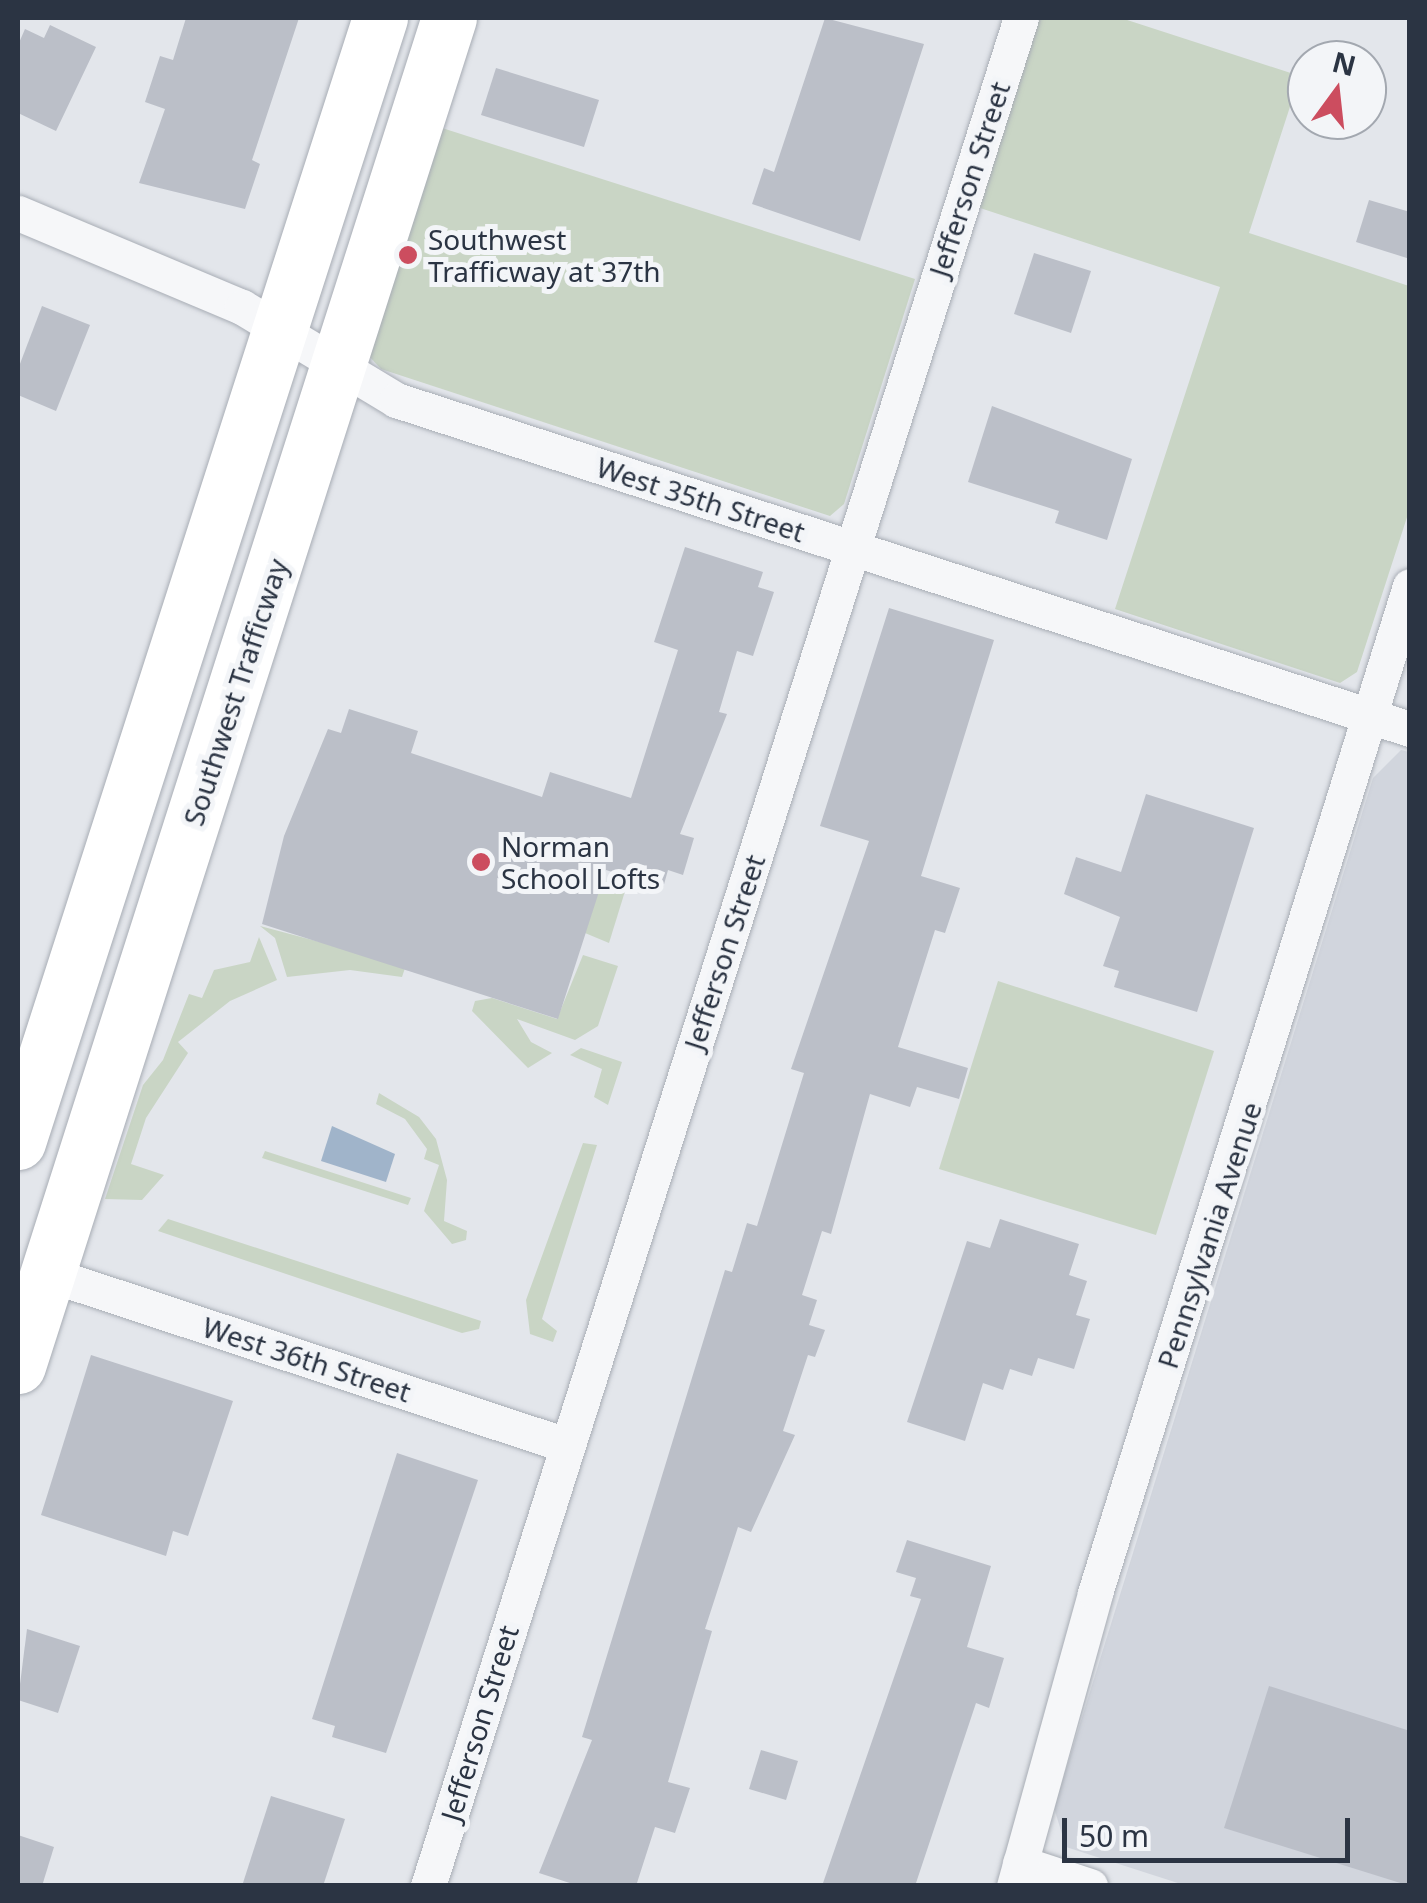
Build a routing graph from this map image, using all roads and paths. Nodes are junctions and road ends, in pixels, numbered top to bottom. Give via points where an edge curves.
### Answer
1 (380, 18) edge
2 (449, 18) edge
3 (1020, 18) edge
4 (18, 213) edge
5 (278, 332) junction
6 (339, 370) junction
7 (853, 549) junction
8 (1410, 586) edge
9 (1366, 715) junction
10 (1410, 729) edge
11 (18, 1142) edge
12 (48, 1274) junction
13 (18, 1366) edge
14 (566, 1445) junction
15 (1016, 1874) edge
16 (428, 1886) edge
17 (1090, 1886) edge

1 - 5 main road
2 - 6 main road, Southwest Trafficway
3 - 7 street, Jefferson Street
4 - 5 street, West 35th Street via 242,307
5 - 6 street, West 35th Street
5 - 11 main road
6 - 7 street, West 35th Street via 396,400
6 - 12 main road, Southwest Trafficway
7 - 9 street, West 35th Street
7 - 14 street, Jefferson Street
8 - 9 street, Pennsylvania Avenue
9 - 10 street, West 35th Street
9 - 15 street, Pennsylvania Avenue
12 - 13 main road, Southwest Trafficway
12 - 14 street, West 36th Street
14 - 16 street, Jefferson Street
15 - 17 street

